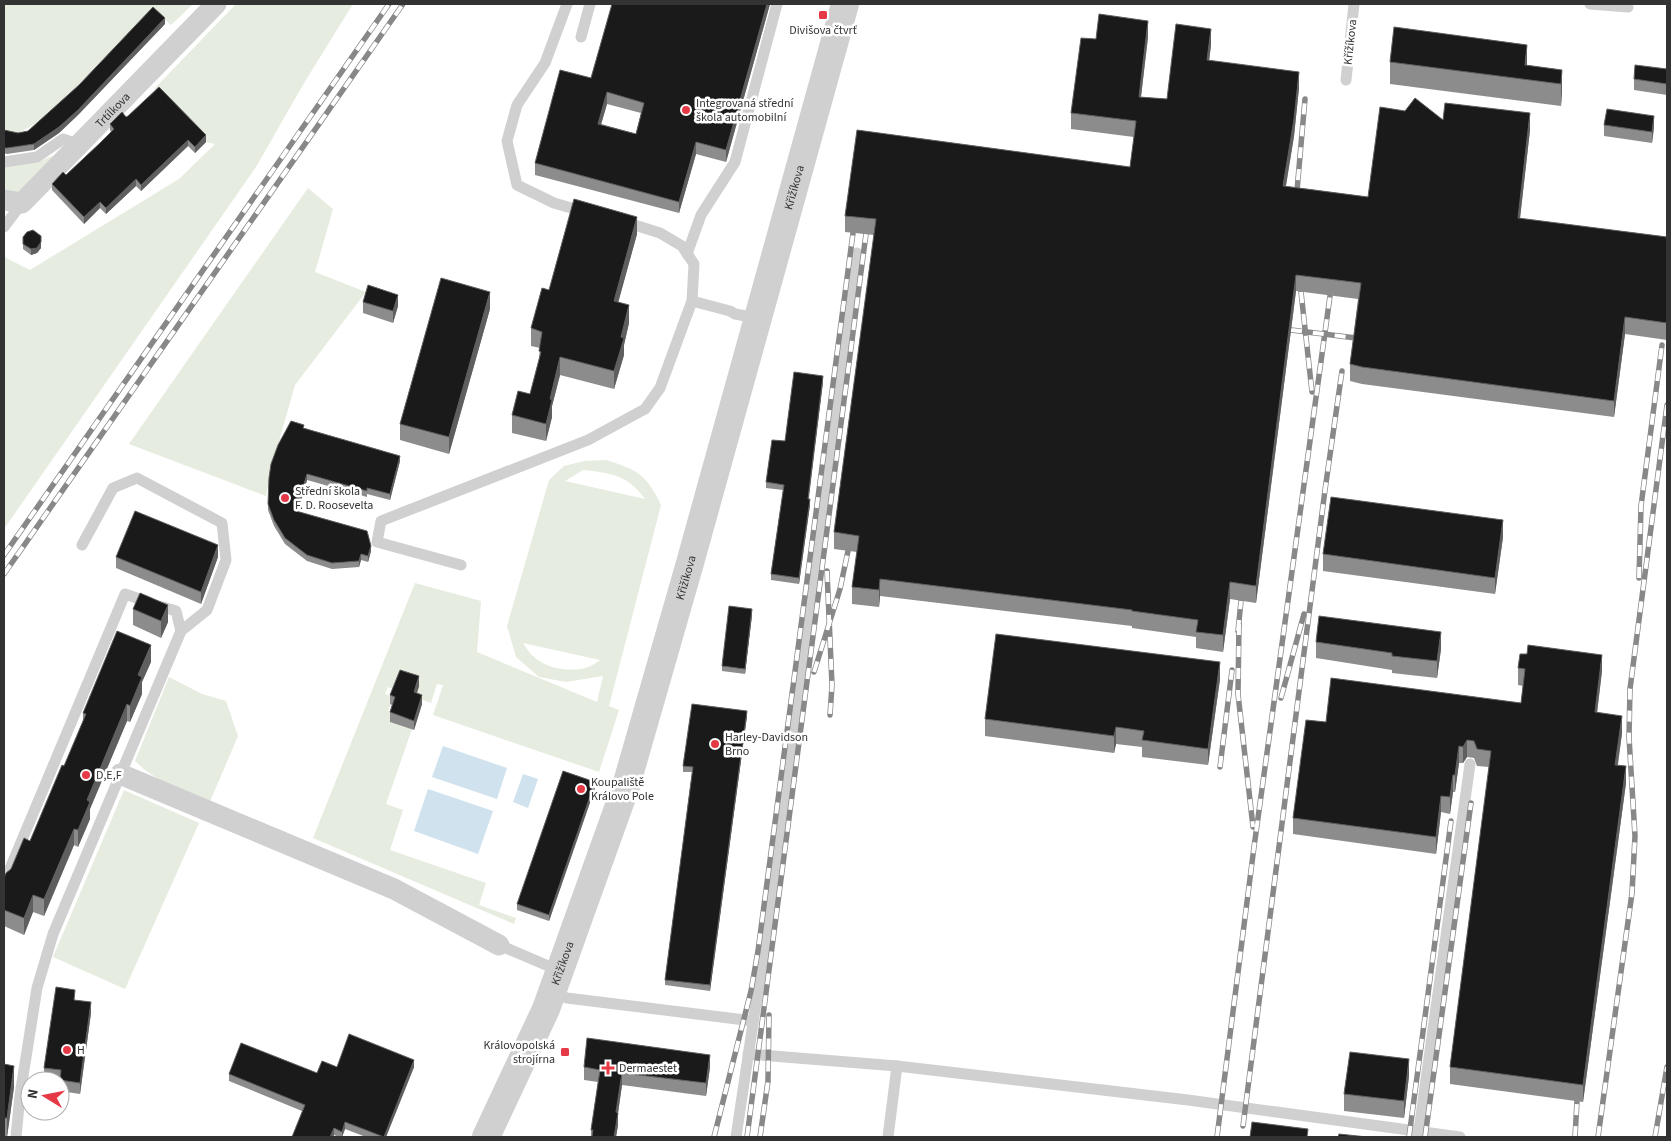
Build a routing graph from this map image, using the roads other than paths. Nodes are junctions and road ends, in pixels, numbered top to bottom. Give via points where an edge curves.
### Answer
1 (216, 4) edge
2 (567, 4) edge
3 (590, 4) edge
4 (778, 4) edge
5 (845, 4) edge
6 (1354, 4) edge
7 (1590, 4) edge
8 (1628, 7) dead end
9 (581, 37) dead end
10 (1346, 80) dead end
11 (80, 145) junction
12 (4, 162) edge
13 (13, 202) edge
14 (4, 227) edge
15 (857, 253) dead end
16 (687, 254) junction
17 (692, 301) junction
18 (757, 318) junction
19 (82, 545) dead end
20 (461, 564) dead end
21 (148, 602) edge
22 (163, 607) edge
23 (181, 631) junction
24 (1470, 764) dead end
25 (120, 774) junction
26 (4, 883) edge
27 (508, 948) joint
28 (556, 982) junction
29 (753, 1021) junction
30 (748, 1054) junction
31 (897, 1066) junction
32 (1418, 1134) edge
33 (490, 1136) edge
34 (16, 1137) edge
35 (736, 1137) edge
36 (888, 1137) edge
37 (1460, 1137) edge

1 - 11 street, Trtílkova
2 - 16 lane via 545,62 517,105 507,141 517,185 554,203 660,233 682,246
3 - 9 lane
4 - 16 lane via 735,162 701,215
5 - 18 street, Křižíkova
6 - 10 lane, Křížíkova
7 - 8 lane
11 - 12 lane via 63,139 37,157
11 - 13 street, Trtílkova
13 - 14 lane
15 - 29 lane via 781,836
16 - 17 lane via 694,264
17 - 18 lane
17 - 20 lane via 660,388 645,408 588,440 381,521 377,542
18 - 28 street, Křižíkova via 626,786
19 - 23 lane via 113,488 137,478 222,524 226,560 207,610
21 - 26 lane via 125,594
22 - 23 lane via 176,611
23 - 25 lane
24 - 32 lane
25 - 27 street via 394,889
25 - 34 lane via 53,934 37,988 18,1080
27 - 28 lane
28 - 29 lane via 572,999
28 - 33 street, Křižíkova
29 - 30 lane
30 - 31 lane
30 - 35 lane
31 - 32 lane via 1188,1100
31 - 36 lane
32 - 37 lane

